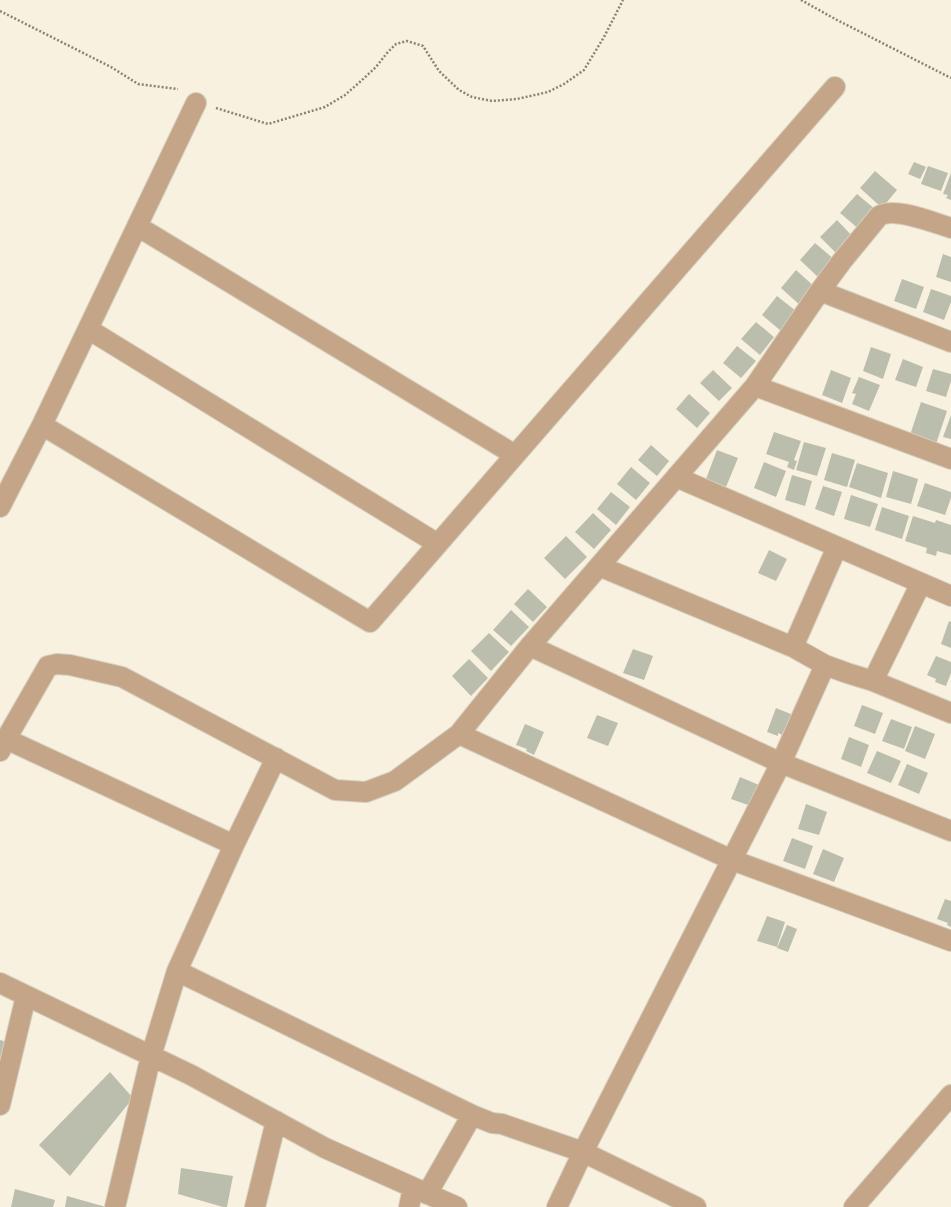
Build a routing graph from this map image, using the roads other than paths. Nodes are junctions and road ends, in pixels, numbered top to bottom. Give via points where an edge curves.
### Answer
1 (835, 87) dead end
2 (196, 102) road end
3 (137, 226) junction
4 (951, 228) edge
5 (820, 291) junction
6 (88, 329) junction
7 (951, 342) edge
8 (755, 386) junction
9 (42, 425) junction
10 (515, 456) junction
11 (951, 459) edge
12 (676, 477) junction
13 (0, 507) edge
14 (438, 544) junction
15 (837, 547) junction
16 (599, 566) junction
17 (921, 583) junction
18 (951, 596) edge
19 (530, 646) junction
20 (793, 647) junction
21 (825, 665) junction
22 (873, 681) junction
23 (951, 713) edge
24 (459, 734) junction
25 (3, 745) edge
26 (276, 758) junction
27 (781, 763) junction
28 (951, 831) edge
29 (234, 845) junction
30 (732, 860) junction
31 (951, 941) edge
32 (177, 971) junction
33 (0, 983) edge
34 (26, 996) junction
35 (151, 1056) junction
36 (951, 1095) edge
37 (0, 1105) edge
38 (472, 1115) junction
39 (276, 1121) junction
40 (583, 1152) junction
41 (436, 1199) edge
42 (115, 1207) edge
43 (255, 1207) edge
44 (409, 1207) edge
45 (557, 1207) edge
46 (696, 1207) edge
47 (854, 1207) edge

1 - 10 street
2 - 3 street
3 - 6 street
3 - 10 street
4 - 5 street via 905,214 883,214
5 - 7 street
5 - 8 street
6 - 9 street
6 - 14 street
8 - 11 street
8 - 12 street
9 - 13 street
9 - 14 street via 370,622
10 - 14 street
12 - 15 street
12 - 16 street
15 - 17 street
15 - 20 street
16 - 19 street
16 - 20 street
17 - 18 street
17 - 22 street
19 - 24 street
19 - 27 street
20 - 21 street
21 - 22 street
21 - 27 street
22 - 23 street
24 - 26 street via 395,781 366,792 335,790
24 - 30 street
25 - 26 street via 48,666 57,664 122,677
25 - 29 street
26 - 29 street
27 - 28 street
27 - 30 street
29 - 32 street
30 - 31 street
30 - 40 street
32 - 35 street
32 - 38 street
33 - 34 street
34 - 35 street
34 - 37 street
35 - 39 street
35 - 42 street
36 - 47 street
38 - 40 street
38 - 41 street
39 - 41 street via 325,1148
39 - 43 street
40 - 45 street
40 - 46 street
41 - 44 street

